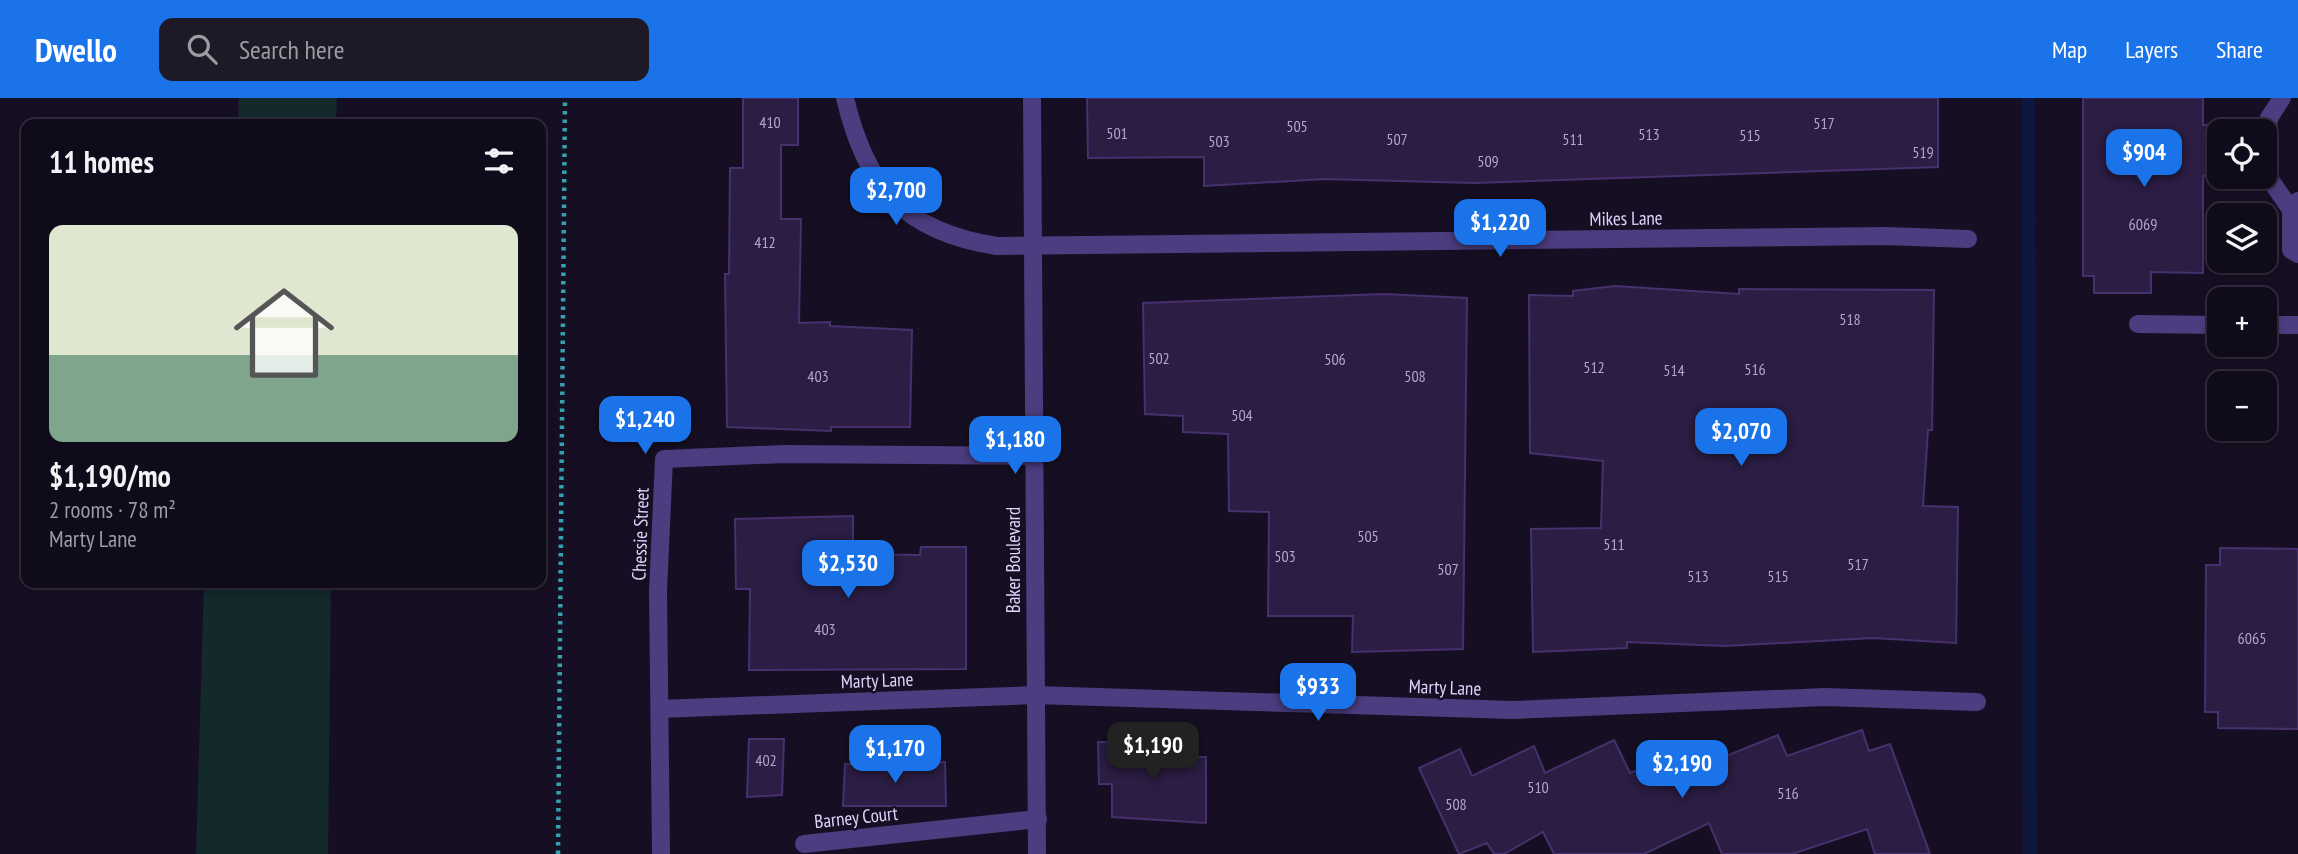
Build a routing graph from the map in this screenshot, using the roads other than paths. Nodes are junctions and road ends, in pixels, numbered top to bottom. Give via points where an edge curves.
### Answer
1 (845, 98) edge
2 (1032, 98) edge
3 (2283, 98) edge
4 (2269, 118) tunnel mouth
5 (2277, 187) edge
6 (2295, 206) edge
7 (1968, 239) dead end
8 (1033, 244) junction
9 (2298, 254) edge
10 (2138, 324) dead end
11 (2207, 325) edge
12 (2277, 325) edge
13 (2298, 325) edge
14 (1034, 456) junction
15 (1035, 695) junction
16 (1976, 702) dead end
17 (660, 709) junction
18 (1038, 819) junction
19 (804, 844) dead end
20 (661, 854) edge
21 (1037, 854) edge

1 - 8 street, Mikes Lane via 865,162 894,201 920,222 965,241 997,246
2 - 8 street, Baker Boulevard
3 - 4 street
5 - 6 street
6 - 9 street via 2291,250
7 - 8 street, Mikes Lane
8 - 14 street, Baker Boulevard
10 - 11 street
12 - 13 street
14 - 15 street, Baker Boulevard
14 - 17 street, Chessie Street via 784,454 664,459 658,591
15 - 16 street, Marty Lane via 1513,710 1825,697
15 - 17 street, Marty Lane
15 - 18 street, Baker Boulevard
17 - 20 street, Chessie Street
18 - 19 street, Barney Court
18 - 21 street, Baker Boulevard

